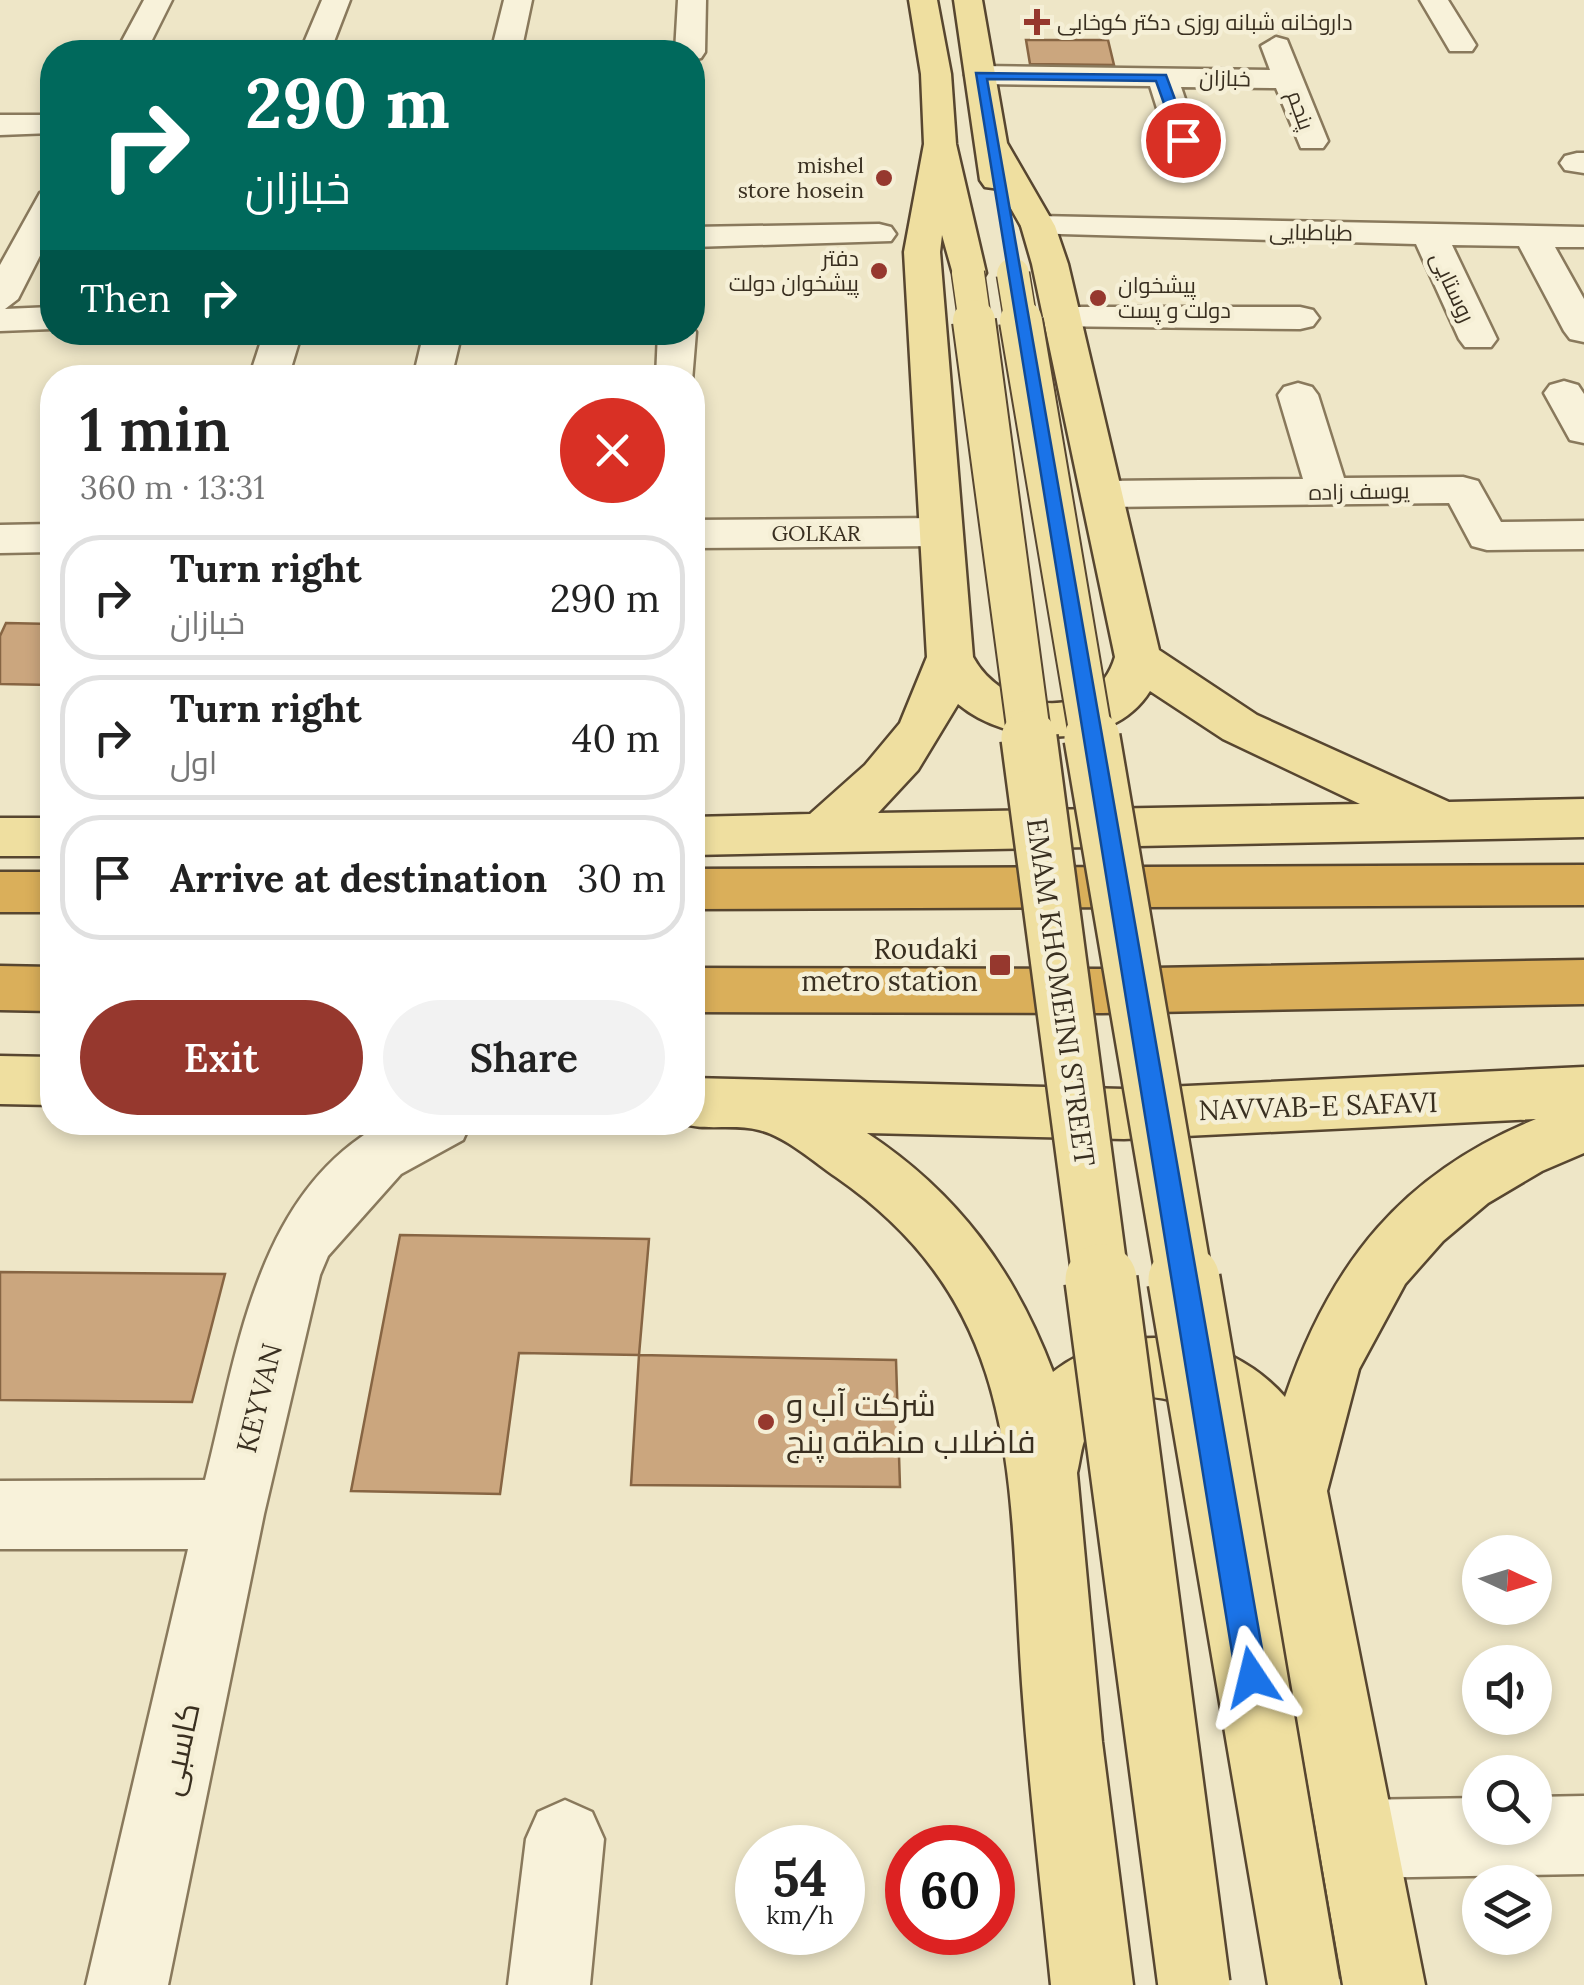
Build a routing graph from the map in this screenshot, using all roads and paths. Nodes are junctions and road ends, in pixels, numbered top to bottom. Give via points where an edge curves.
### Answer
1 (158, 0) edge
2 (336, 0) edge
3 (518, 0) edge
4 (692, 0) edge
5 (924, 0) edge
6 (968, 0) edge
7 (1434, 0) edge
8 (136, 40) edge
9 (321, 40) edge
10 (509, 40) edge
11 (690, 40) edge
12 (1274, 41) dead end
13 (1195, 42) dead end
14 (1461, 46) dead end
15 (980, 75) junction
16 (1162, 78) junction
17 (1214, 78) junction
18 (1290, 79) junction
19 (1232, 113) dead end
20 (40, 124) edge
21 (0, 125) edge
22 (1183, 140) dead end
23 (1312, 142) dead end
24 (940, 144) junction
25 (991, 144) junction
26 (1110, 192) dead end
27 (1509, 227) junction
28 (1112, 228) junction
29 (879, 234) dead end
30 (1429, 234) junction
31 (705, 237) edge
32 (1584, 237) edge
33 (40, 247) edge
34 (1006, 258) junction
35 (0, 299) edge
36 (1061, 318) junction
37 (1300, 318) dead end
38 (0, 320) edge
39 (40, 328) edge
40 (1583, 331) edge
41 (1478, 339) dead end
42 (1564, 393) dead end
43 (1298, 395) dead end
44 (1584, 431) edge
45 (1328, 492) junction
46 (1105, 494) junction
47 (939, 532) junction
48 (705, 534) edge
49 (1584, 535) edge
50 (950, 657) junction
51 (1138, 657) junction
52 (1584, 818) edge
53 (1453, 821) junction
54 (818, 835) junction
55 (705, 836) edge
56 (0, 837) edge
57 (40, 837) edge
58 (1584, 885) edge
59 (705, 889) edge
60 (0, 892) edge
61 (40, 892) edge
62 (1584, 982) edge
63 (0, 988) edge
64 (40, 988) edge
65 (705, 990) edge
66 (0, 1080) edge
67 (40, 1082) edge
68 (1584, 1092) edge
69 (705, 1104) edge
70 (772, 1108) junction
71 (1584, 1126) edge
72 (418, 1135) edge
73 (1044, 1487) junction
74 (1294, 1491) junction
75 (230, 1514) junction
76 (0, 1515) edge
77 (1584, 1835) edge
78 (1356, 1838) junction
79 (565, 1839) dead end
80 (127, 1985) edge
81 (549, 1985) edge
82 (1092, 1985) edge
83 (1194, 1985) edge
84 (1304, 1985) edge
85 (1384, 1985) edge

1 - 8 street
2 - 9 street
3 - 10 street
4 - 11 street
5 - 24 main road, EMAM KHOMEINI STREET
6 - 15 main road, EMAM KHOMEINI STREET
7 - 14 street
12 - 18 street, پنجم
13 - 17 street
15 - 16 street, خبازان
15 - 25 main road, EMAM KHOMEINI STREET
16 - 17 street, خبازان
16 - 22 street
17 - 18 street, خبازان
17 - 19 street
18 - 23 street, پنجم
20 - 21 street
24 - 34 main road, EMAM KHOMEINI STREET
24 - 47 main road via 922,252
25 - 34 main road
25 - 34 main road, EMAM KHOMEINI STREET
26 - 28 street
27 - 30 street, طباطبایی
27 - 32 street, طباطبایی
27 - 40 street
28 - 30 street, طباطبایی
28 - 34 street, طباطبایی
29 - 31 street
30 - 41 street, روستایی
33 - 35 street
34 - 36 main road
34 - 83 main road, EMAM KHOMEINI STREET, bridge
34 - 84 main road, EMAM KHOMEINI STREET, bridge
36 - 37 street
36 - 46 main road
38 - 39 street
42 - 44 street
43 - 45 street
45 - 46 street, یوسف زاده
45 - 49 street, یوسف زاده via 1464,490 1487,536
46 - 51 main road
47 - 48 street, GOLKAR
47 - 50 main road
50 - 51 main road via 962,682 988,703 1062,720 1098,711 1124,694
50 - 54 main road via 935,706 908,752
51 - 53 main road via 1169,684 1284,750
52 - 53 main road
53 - 54 main road
54 - 55 main road
56 - 57 main road
58 - 59 highway
60 - 61 highway
62 - 65 highway
63 - 64 highway
66 - 67 main road
68 - 70 main road, NAVVAB-E SAFAVI via 1124,1114
69 - 70 main road, NAVVAB-E SAFAVI
70 - 73 main road via 861,1157 900,1188 968,1265 1025,1384
71 - 74 main road via 1505,1159 1452,1193 1406,1236 1366,1287 1333,1346 1308,1414
72 - 75 street, KEYVAN via 380,1155 306,1237 289,1275
73 - 74 main road via 1044,1460 1062,1409 1100,1376 1152,1365 1206,1377 1254,1412 1273,1436
73 - 82 main road
74 - 78 main road
75 - 76 street
75 - 80 street, کاسبی
77 - 78 street
78 - 85 main road
79 - 81 street

